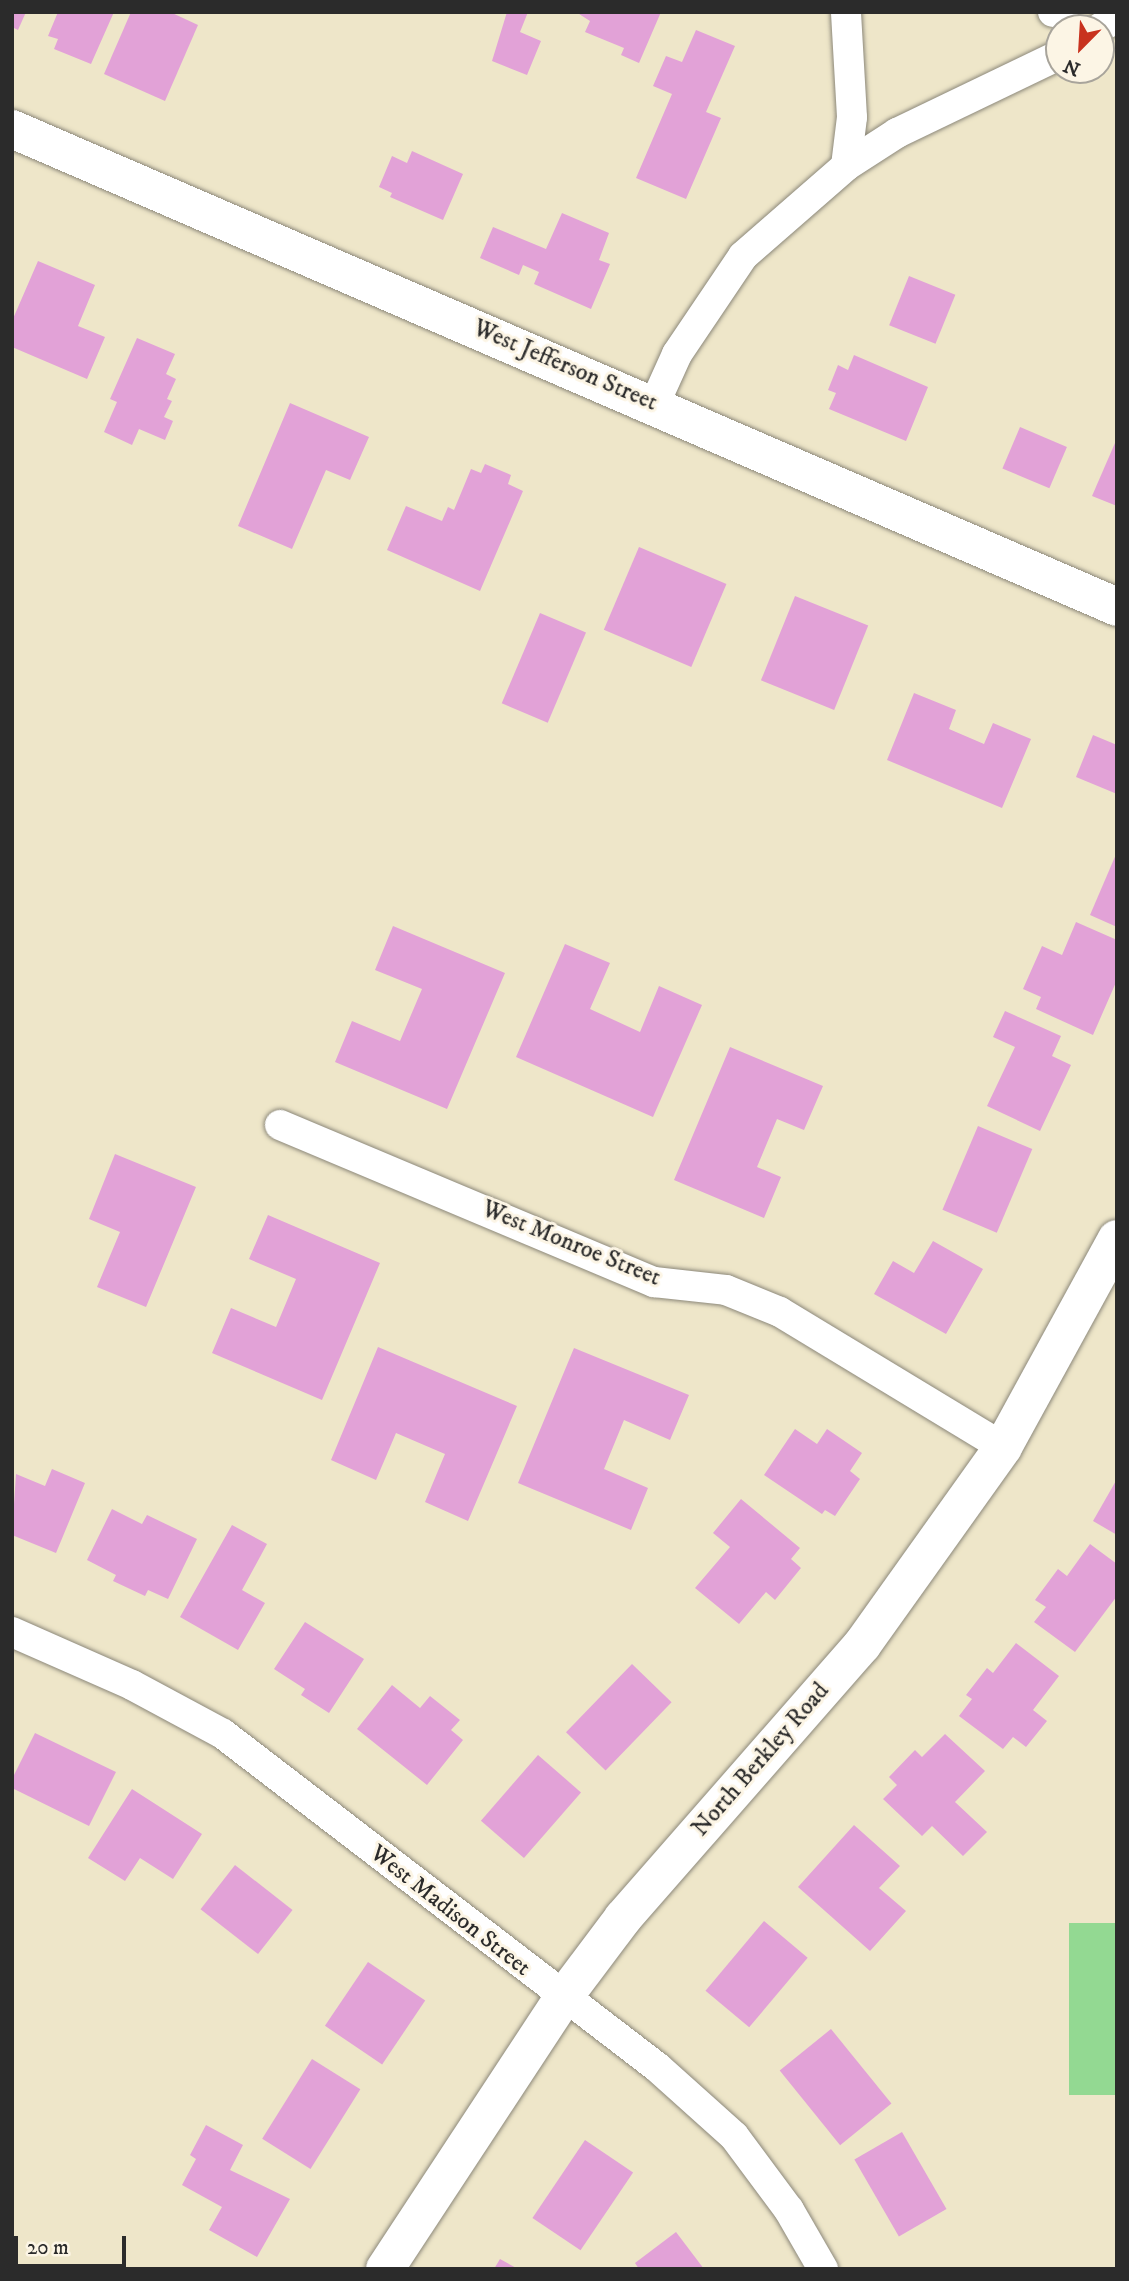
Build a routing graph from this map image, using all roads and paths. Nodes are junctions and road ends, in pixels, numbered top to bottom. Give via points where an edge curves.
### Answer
1 (846, 12) edge
2 (1054, 12) edge
3 (1063, 12) edge
4 (1045, 62) edge
5 (12, 128) edge
6 (846, 166) junction
7 (654, 405) junction
8 (1117, 607) edge
9 (280, 1125) dead end
10 (1117, 1239) edge
11 (1003, 1447) junction
12 (12, 1632) edge
13 (563, 1998) junction
14 (385, 2269) edge
15 (823, 2269) edge

1 - 6 street via 852,117
2 - 3 street
4 - 6 street via 897,133
5 - 7 street, West Jefferson Street
6 - 7 street via 743,256 677,354
7 - 8 street, West Jefferson Street
9 - 11 street, West Monroe Street via 654,1282 726,1290 780,1312
10 - 11 street, North Berkley Road
11 - 13 street, North Berkley Road via 862,1645 623,1918
12 - 13 street, West Madison Street via 132,1685 223,1734
13 - 14 street, North Berkley Road
13 - 15 street, West Madison Street via 657,2067 734,2136 789,2210

